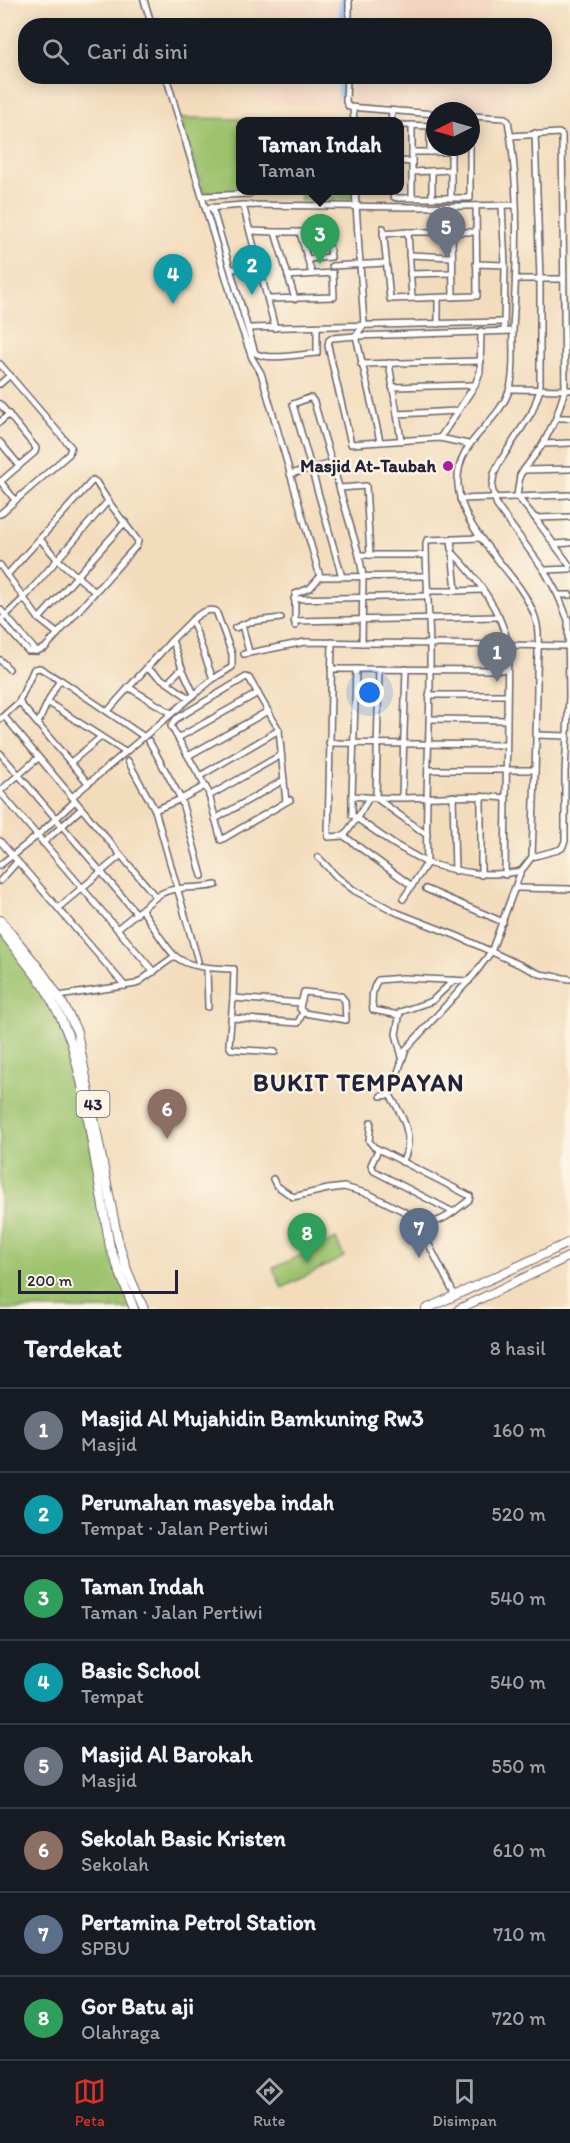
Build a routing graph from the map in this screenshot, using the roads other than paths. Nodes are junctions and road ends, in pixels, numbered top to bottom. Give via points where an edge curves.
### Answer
1 (144, 0) edge
2 (349, 0) edge
3 (150, 18) edge
4 (349, 18) edge
5 (168, 84) edge
6 (347, 84) edge
7 (353, 108) junction
8 (392, 111) junction
9 (426, 113) edge
10 (354, 117) edge
11 (391, 117) edge
12 (480, 117) edge
13 (404, 125) edge
14 (412, 125) junction
15 (426, 126) edge
16 (535, 133) junction
17 (511, 136) junction
18 (412, 152) junction
19 (426, 153) edge
20 (451, 156) edge
21 (470, 156) edge
22 (562, 158) junction
23 (570, 158) edge
24 (404, 161) edge
25 (412, 162) junction
26 (451, 170) junction
27 (432, 171) junction
28 (412, 172) junction
29 (562, 184) junction
30 (570, 184) edge
31 (236, 195) edge
32 (355, 195) edge
33 (394, 195) edge
34 (202, 196) junction
35 (412, 198) junction
36 (432, 198) junction
37 (451, 198) junction
38 (243, 205) junction
39 (515, 205) junction
40 (356, 206) junction
41 (476, 206) junction
42 (502, 206) junction
43 (209, 208) junction
44 (561, 209) junction
45 (570, 209) edge
46 (250, 231) junction
47 (275, 232) junction
48 (300, 232) junction
49 (408, 232) junction
50 (452, 232) junction
51 (476, 232) junction
52 (563, 235) junction
53 (570, 235) edge
54 (409, 255) junction
55 (331, 257) junction
56 (452, 257) junction
57 (308, 259) junction
58 (567, 259) edge
59 (386, 263) junction
60 (359, 264) junction
61 (476, 264) junction
62 (505, 265) junction
63 (260, 267) junction
64 (231, 269) junction
65 (332, 269) junction
66 (452, 273) junction
67 (312, 274) junction
68 (410, 274) junction
69 (288, 276) junction
70 (517, 279) junction
71 (540, 279) junction
72 (566, 282) edge
73 (453, 297) junction
74 (412, 298) junction
75 (438, 298) junction
76 (269, 299) junction
77 (295, 299) junction
78 (568, 313) edge
79 (503, 322) junction
80 (364, 324) junction
81 (438, 324) junction
82 (317, 327) junction
83 (249, 328) junction
84 (275, 328) junction
85 (481, 331) junction
86 (504, 331) junction
87 (513, 331) junction
88 (356, 336) junction
89 (567, 338) edge
90 (481, 361) junction
91 (568, 362) edge
92 (389, 363) junction
93 (0, 364) edge
94 (361, 364) junction
95 (10, 375) junction
96 (0, 384) edge
97 (475, 385) junction
98 (392, 387) junction
99 (510, 389) junction
100 (540, 390) junction
101 (568, 390) edge
102 (0, 404) edge
103 (458, 411) junction
104 (9, 414) junction
105 (397, 414) junction
106 (556, 418) junction
107 (570, 418) edge
108 (0, 422) edge
109 (440, 438) junction
110 (401, 440) junction
111 (380, 441) junction
112 (0, 442) edge
113 (570, 443) edge
114 (468, 444) junction
115 (543, 444) junction
116 (333, 463) junction
117 (20, 465) junction
118 (310, 468) junction
119 (570, 469) edge
120 (524, 470) junction
121 (290, 474) junction
122 (0, 481) edge
123 (340, 488) junction
124 (570, 495) edge
125 (517, 496) junction
126 (493, 498) junction
127 (460, 499) junction
128 (15, 500) junction
129 (108, 501) junction
130 (0, 513) edge
131 (570, 517) edge
132 (535, 518) junction
133 (125, 522) junction
134 (481, 538) junction
135 (39, 539) junction
136 (452, 539) junction
137 (570, 543) edge
138 (555, 544) junction
139 (454, 554) junction
140 (359, 555) junction
141 (370, 555) junction
142 (426, 555) junction
143 (57, 559) junction
144 (0, 565) edge
145 (570, 568) edge
146 (544, 570) junction
147 (7, 575) junction
148 (363, 576) junction
149 (426, 576) junction
150 (76, 577) junction
151 (320, 577) junction
152 (342, 577) junction
153 (482, 590) junction
154 (456, 591) junction
155 (95, 592) junction
156 (427, 594) junction
157 (570, 595) edge
158 (558, 596) junction
159 (24, 598) junction
160 (363, 598) junction
161 (294, 599) junction
162 (0, 609) edge
163 (499, 617) junction
164 (39, 618) junction
165 (281, 618) dead end
166 (429, 618) junction
167 (363, 619) junction
168 (2, 620) edge
169 (192, 620) junction
170 (569, 620) edge
171 (242, 625) junction
172 (235, 628) dead end
173 (58, 634) junction
174 (172, 640) junction
175 (332, 642) junction
176 (362, 643) junction
177 (508, 644) junction
178 (429, 645) junction
179 (537, 646) junction
180 (570, 646) edge
181 (0, 660) edge
182 (182, 668) junction
183 (9, 669) dead end
184 (148, 669) junction
185 (331, 669) junction
186 (356, 669) junction
187 (379, 669) junction
188 (406, 669) junction
189 (430, 670) junction
190 (507, 670) junction
191 (570, 672) edge
192 (213, 679) junction
193 (59, 680) junction
194 (168, 682) junction
195 (128, 687) junction
196 (258, 693) junction
197 (429, 695) junction
198 (506, 695) junction
199 (192, 696) junction
200 (570, 696) edge
201 (19, 702) junction
202 (49, 704) junction
203 (108, 711) junction
204 (268, 711) junction
205 (171, 713) junction
206 (2, 717) edge
207 (430, 719) junction
208 (506, 720) junction
209 (569, 721) edge
210 (38, 723) junction
211 (279, 730) junction
212 (537, 735) junction
213 (143, 736) junction
214 (567, 736) junction
215 (101, 737) junction
216 (178, 738) junction
217 (149, 741) dead end
218 (329, 743) junction
219 (354, 744) junction
220 (379, 744) junction
221 (404, 744) junction
222 (430, 745) junction
223 (506, 745) junction
224 (568, 746) edge
225 (125, 752) junction
226 (0, 753) edge
227 (281, 755) junction
228 (188, 756) junction
229 (38, 758) junction
230 (128, 761) dead end
231 (70, 762) junction
232 (429, 770) junction
233 (505, 770) junction
234 (535, 770) junction
235 (567, 772) edge
236 (18, 775) junction
237 (200, 776) junction
238 (284, 780) junction
239 (88, 783) junction
240 (205, 786) junction
241 (0, 791) edge
242 (568, 794) edge
243 (453, 795) junction
244 (209, 796) junction
245 (352, 796) junction
246 (426, 796) junction
247 (481, 796) junction
248 (402, 797) junction
249 (369, 798) junction
250 (376, 798) junction
251 (505, 798) junction
252 (74, 799) junction
253 (182, 799) junction
254 (81, 809) junction
255 (155, 810) junction
256 (55, 818) junction
257 (357, 818) junction
258 (215, 819) junction
259 (567, 819) edge
260 (62, 826) junction
261 (427, 835) junction
262 (37, 836) junction
263 (344, 836) junction
264 (0, 841) edge
265 (43, 843) junction
266 (13, 856) junction
267 (120, 856) junction
268 (318, 857) dead end
269 (532, 857) junction
270 (17, 862) junction
271 (427, 863) junction
272 (0, 865) edge
273 (100, 871) junction
274 (455, 871) junction
275 (521, 871) junction
276 (481, 875) junction
277 (505, 875) junction
278 (202, 876) dead end
279 (0, 881) edge
280 (216, 885) dead end
281 (412, 886) junction
282 (516, 888) junction
283 (81, 889) junction
284 (177, 889) junction
285 (426, 889) dead end
286 (570, 889) edge
287 (156, 897) junction
288 (403, 899) dead end
289 (58, 908) junction
290 (139, 912) junction
291 (0, 920) edge
292 (503, 922) junction
293 (0, 929) edge
294 (117, 929) junction
295 (491, 952) junction
296 (175, 956) junction
297 (198, 961) dead end
298 (207, 968) junction
299 (153, 972) junction
300 (570, 979) edge
301 (454, 980) junction
302 (469, 981) junction
303 (125, 986) junction
304 (58, 996) junction
305 (233, 998) junction
306 (301, 1003) junction
307 (208, 1007) dead end
308 (303, 1012) junction
309 (399, 1015) junction
310 (232, 1018) junction
311 (275, 1052) dead end
312 (402, 1057) junction
313 (390, 1095) junction
314 (381, 1096) dead end
315 (371, 1122) dead end
316 (378, 1150) junction
317 (402, 1162) junction
318 (273, 1179) dead end
319 (453, 1212) junction
320 (415, 1217) junction
321 (570, 1242) edge
322 (570, 1256) edge
323 (455, 1296) junction
324 (134, 1309) edge
325 (144, 1309) edge
326 (426, 1309) edge
327 (459, 1309) edge

1 - 3 street
2 - 4 street
5 - 34 street
6 - 7 street via 347,104
7 - 8 street
7 - 10 street
8 - 9 street
8 - 11 street
12 - 17 street via 505,118
13 - 14 street
14 - 15 street
14 - 18 street
16 - 17 street
16 - 22 street via 562,134
16 - 71 street
17 - 39 street
18 - 19 street
18 - 25 street
20 - 26 street
21 - 37 street via 471,197
22 - 23 street
22 - 29 street
24 - 25 street
25 - 28 street
26 - 27 street
26 - 37 street
27 - 28 street
27 - 36 street
28 - 35 street
29 - 30 street
29 - 44 street
31 - 34 street
32 - 40 street
33 - 35 street
34 - 43 street
35 - 36 street
36 - 37 street
38 - 40 street
38 - 43 street
38 - 46 street
39 - 42 street
39 - 70 street
40 - 41 street
40 - 60 street
41 - 42 street
41 - 51 street
42 - 62 street
43 - 64 street
43 - 121 street via 238,318 261,373
44 - 45 street
44 - 52 street
46 - 47 street
46 - 63 street
47 - 48 street
47 - 69 street
48 - 55 street via 327,232
48 - 57 street
49 - 50 street
49 - 54 street
49 - 59 street via 383,231
50 - 51 street
50 - 56 street
51 - 61 street
52 - 53 street
52 - 58 street
54 - 56 street
54 - 68 street
55 - 57 street
55 - 65 street
56 - 66 street
57 - 67 street
58 - 72 street
59 - 60 street
59 - 74 street via 390,299
60 - 65 street
60 - 80 street
61 - 62 street
61 - 73 street via 478,295
62 - 79 street
63 - 64 street
63 - 76 street
64 - 83 street
65 - 67 street
65 - 77 street via 334,297
66 - 68 street
66 - 73 street
67 - 69 street
68 - 74 street
69 - 77 street
70 - 71 street
70 - 87 street
71 - 72 street
71 - 100 street
72 - 78 street
73 - 75 street
74 - 75 street
75 - 81 street
76 - 77 street
76 - 84 street
78 - 89 street
79 - 81 street
79 - 86 street
80 - 81 street
80 - 82 street
80 - 88 street
82 - 83 street via 318,353 278,356 255,353
82 - 84 street
83 - 84 street
85 - 86 street
85 - 88 street
85 - 90 street
86 - 87 street
87 - 99 street
88 - 94 street
88 - 111 street via 332,338 328,343 347,430 351,444
89 - 91 street
90 - 92 street
90 - 97 street
91 - 101 street
92 - 94 street
92 - 98 street
93 - 95 street
94 - 111 street
95 - 96 street
95 - 128 street via 71,447 69,454
97 - 98 street
97 - 103 street
98 - 105 street
99 - 100 street
99 - 114 street via 495,415
100 - 101 street
100 - 126 street via 532,412 494,474
101 - 106 street
102 - 104 street
103 - 105 street
103 - 109 street
104 - 108 street
104 - 117 street via 36,448
105 - 110 street
106 - 107 street
106 - 115 street
109 - 110 street
109 - 114 street
110 - 111 street
112 - 117 street
113 - 115 street
114 - 127 street via 459,468
115 - 120 street
116 - 118 street
116 - 118 street via 314,402 309,398 293,404
116 - 123 street
117 - 122 street
118 - 121 street
118 - 152 street
119 - 120 street
120 - 125 street
121 - 151 street
122 - 128 street
123 - 140 street
123 - 141 street via 366,486
124 - 125 street
125 - 126 street
125 - 132 street
126 - 127 street
126 - 146 street
127 - 134 street
128 - 130 street
129 - 133 street
129 - 135 street via 96,482 90,481
129 - 143 street
131 - 132 street
132 - 138 street
133 - 150 street
133 - 155 street via 138,544
134 - 136 street
134 - 179 street via 531,608 537,625
135 - 143 street
135 - 147 street
136 - 139 street
136 - 142 street via 427,541
137 - 138 street
138 - 145 street
139 - 153 street
139 - 154 street
140 - 141 street
140 - 148 street
141 - 142 street
142 - 149 street
143 - 150 street
143 - 159 street
144 - 147 street
145 - 146 street
146 - 158 street
147 - 159 street
148 - 149 street
148 - 152 street
148 - 160 street
149 - 156 street
150 - 155 street
150 - 164 street
151 - 152 street
151 - 161 street via 310,588 296,593
153 - 154 street
153 - 163 street
154 - 156 street
155 - 173 street
156 - 160 street
156 - 166 street
157 - 158 street
158 - 170 street
159 - 164 street
159 - 168 street
160 - 161 street
160 - 167 street
161 - 167 street via 294,623
162 - 168 street
163 - 166 street
163 - 177 street
164 - 173 street
165 - 171 street
166 - 167 street
166 - 178 street
167 - 176 street
168 - 173 street via 28,651 45,648
169 - 174 street
169 - 192 street
169 - 192 street via 205,611 216,611 232,654 232,667
170 - 180 street
171 - 172 street
171 - 175 street via 247,653 305,642
174 - 182 street
174 - 184 street
175 - 176 street
175 - 185 street
176 - 178 street
177 - 178 street
177 - 179 street
177 - 190 street
178 - 189 street
179 - 180 street
179 - 212 street
180 - 191 street
181 - 183 street
182 - 194 street
182 - 199 street
184 - 194 street
184 - 195 street
185 - 186 street
185 - 218 street
186 - 187 street
186 - 219 street
187 - 188 street
187 - 220 street
188 - 189 street
188 - 221 street
189 - 190 street
189 - 197 street
190 - 198 street
191 - 200 street
192 - 199 street
193 - 201 street via 40,668 34,669
193 - 202 street
193 - 203 street
194 - 199 street
195 - 203 street
195 - 205 street
196 - 204 street
196 - 216 street
196 - 216 street via 246,677 176,719 171,726
197 - 198 street
197 - 207 street
198 - 208 street
199 - 205 street
200 - 209 street
201 - 206 street
201 - 210 street
202 - 210 street
202 - 215 street
203 - 213 street
204 - 211 street
204 - 228 street
205 - 213 street
206 - 229 street
207 - 208 street
207 - 222 street
208 - 223 street
209 - 214 street
210 - 231 street
211 - 227 street
211 - 237 street
212 - 214 street
212 - 234 street
213 - 225 street
214 - 224 street
215 - 225 street
215 - 231 street
216 - 228 street
217 - 253 street
218 - 219 street
218 - 263 street via 327,834 330,838
219 - 220 street
219 - 245 street
220 - 221 street
220 - 250 street
221 - 222 street
221 - 248 street
222 - 223 street
222 - 232 street
223 - 233 street
224 - 235 street
225 - 239 street
226 - 236 street
227 - 238 street
227 - 244 street
228 - 237 street
229 - 236 street
229 - 252 street
230 - 255 street
231 - 239 street
232 - 233 street
232 - 246 street
233 - 234 street
233 - 251 street
234 - 269 street
235 - 242 street
236 - 241 street
236 - 256 street
237 - 240 street
238 - 258 street
238 - 258 street via 288,801 221,840
239 - 252 street
240 - 244 street
240 - 253 street
241 - 262 street
242 - 259 street
243 - 246 street
243 - 247 street
243 - 274 street
244 - 258 street
245 - 249 street
245 - 257 street via 351,813
246 - 248 street
246 - 261 street
247 - 251 street
247 - 276 street
248 - 250 street
249 - 250 street
249 - 257 street
250 - 261 street
251 - 277 street
252 - 254 street
252 - 256 street
253 - 255 street
253 - 278 street
254 - 260 street
254 - 267 street
255 - 284 street
256 - 260 street
256 - 262 street
257 - 263 street
257 - 271 street
259 - 269 street via 562,848
260 - 265 street
260 - 273 street
261 - 271 street
262 - 265 street
262 - 266 street
263 - 281 street
264 - 266 street
265 - 283 street
266 - 270 street
266 - 272 street
267 - 273 street
267 - 287 street
268 - 295 street via 355,891
269 - 275 street
270 - 279 street
270 - 289 street
271 - 274 street
271 - 281 street
273 - 283 street
273 - 290 street
274 - 276 street
275 - 277 street
275 - 282 street
276 - 277 street
280 - 284 street
281 - 288 street
282 - 286 street
282 - 292 street
283 - 289 street
283 - 294 street
284 - 287 street
284 - 297 street
285 - 292 street
287 - 290 street
289 - 303 street
290 - 294 street
290 - 296 street
291 - 304 highway, 43
292 - 295 street
293 - 324 highway, 43 via 44,986 71,1042 110,1247
294 - 299 street
295 - 300 street via 540,974
295 - 302 street
296 - 298 street
296 - 299 street
298 - 305 street via 234,969
298 - 307 street
299 - 303 street via 136,984
301 - 302 street
301 - 309 street via 432,1001 403,1010
301 - 309 street via 378,980 374,1010
302 - 312 street
303 - 304 street
304 - 325 highway, 43 via 77,1032 118,1240
305 - 306 street
305 - 310 street
306 - 308 street
306 - 308 street via 304,993 341,996 346,1020
308 - 310 street via 298,1023
309 - 312 street via 396,1034
310 - 311 street via 231,1049
312 - 313 street
313 - 314 street
313 - 317 street via 407,1127 409,1149
315 - 316 street via 369,1140
316 - 317 street
316 - 319 street via 371,1165 374,1171
317 - 319 street via 470,1196
318 - 320 street via 293,1197 344,1187 369,1194
319 - 320 street via 431,1222
320 - 323 street
321 - 323 highway
322 - 327 highway
323 - 326 highway

